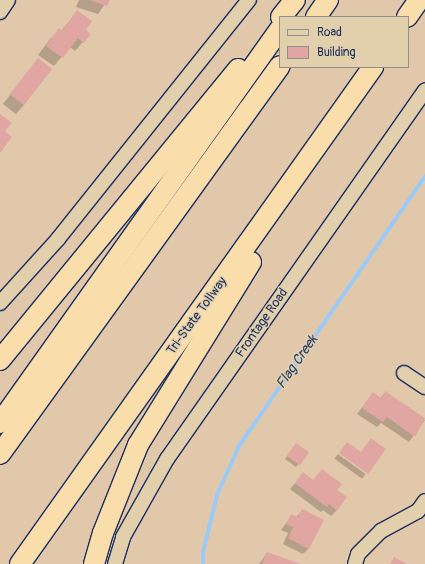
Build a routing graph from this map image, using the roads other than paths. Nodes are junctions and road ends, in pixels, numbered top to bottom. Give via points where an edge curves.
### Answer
1 (8, 0) edge
2 (249, 0) edge
3 (295, 0) edge
4 (301, 0) edge
5 (328, 0) edge
6 (419, 0) edge
7 (0, 12) edge
8 (283, 16) edge
9 (290, 16) edge
10 (317, 16) edge
11 (408, 16) edge
12 (279, 20) edge
13 (279, 31) edge
14 (279, 67) edge
15 (372, 68) edge
16 (425, 90) edge
17 (346, 107) junction
18 (0, 303) edge
19 (0, 360) edge
20 (404, 373) dead end
21 (425, 387) edge
22 (0, 423) edge
23 (0, 454) edge
24 (423, 510) edge
25 (20, 564) edge
26 (94, 564) edge
27 (116, 564) edge
28 (355, 564) edge

1 - 7 street
2 - 18 street via 58,239
3 - 8 highway
4 - 9 highway
5 - 10 highway
6 - 11 highway
12 - 19 highway
13 - 22 highway
14 - 23 highway
15 - 17 highway, Tri-State Tollway
16 - 27 street, Frontage Road via 167,459 123,537
17 - 25 highway, Tri-State Tollway
17 - 26 highway via 138,444
20 - 21 street
24 - 28 street via 381,531 358,554

